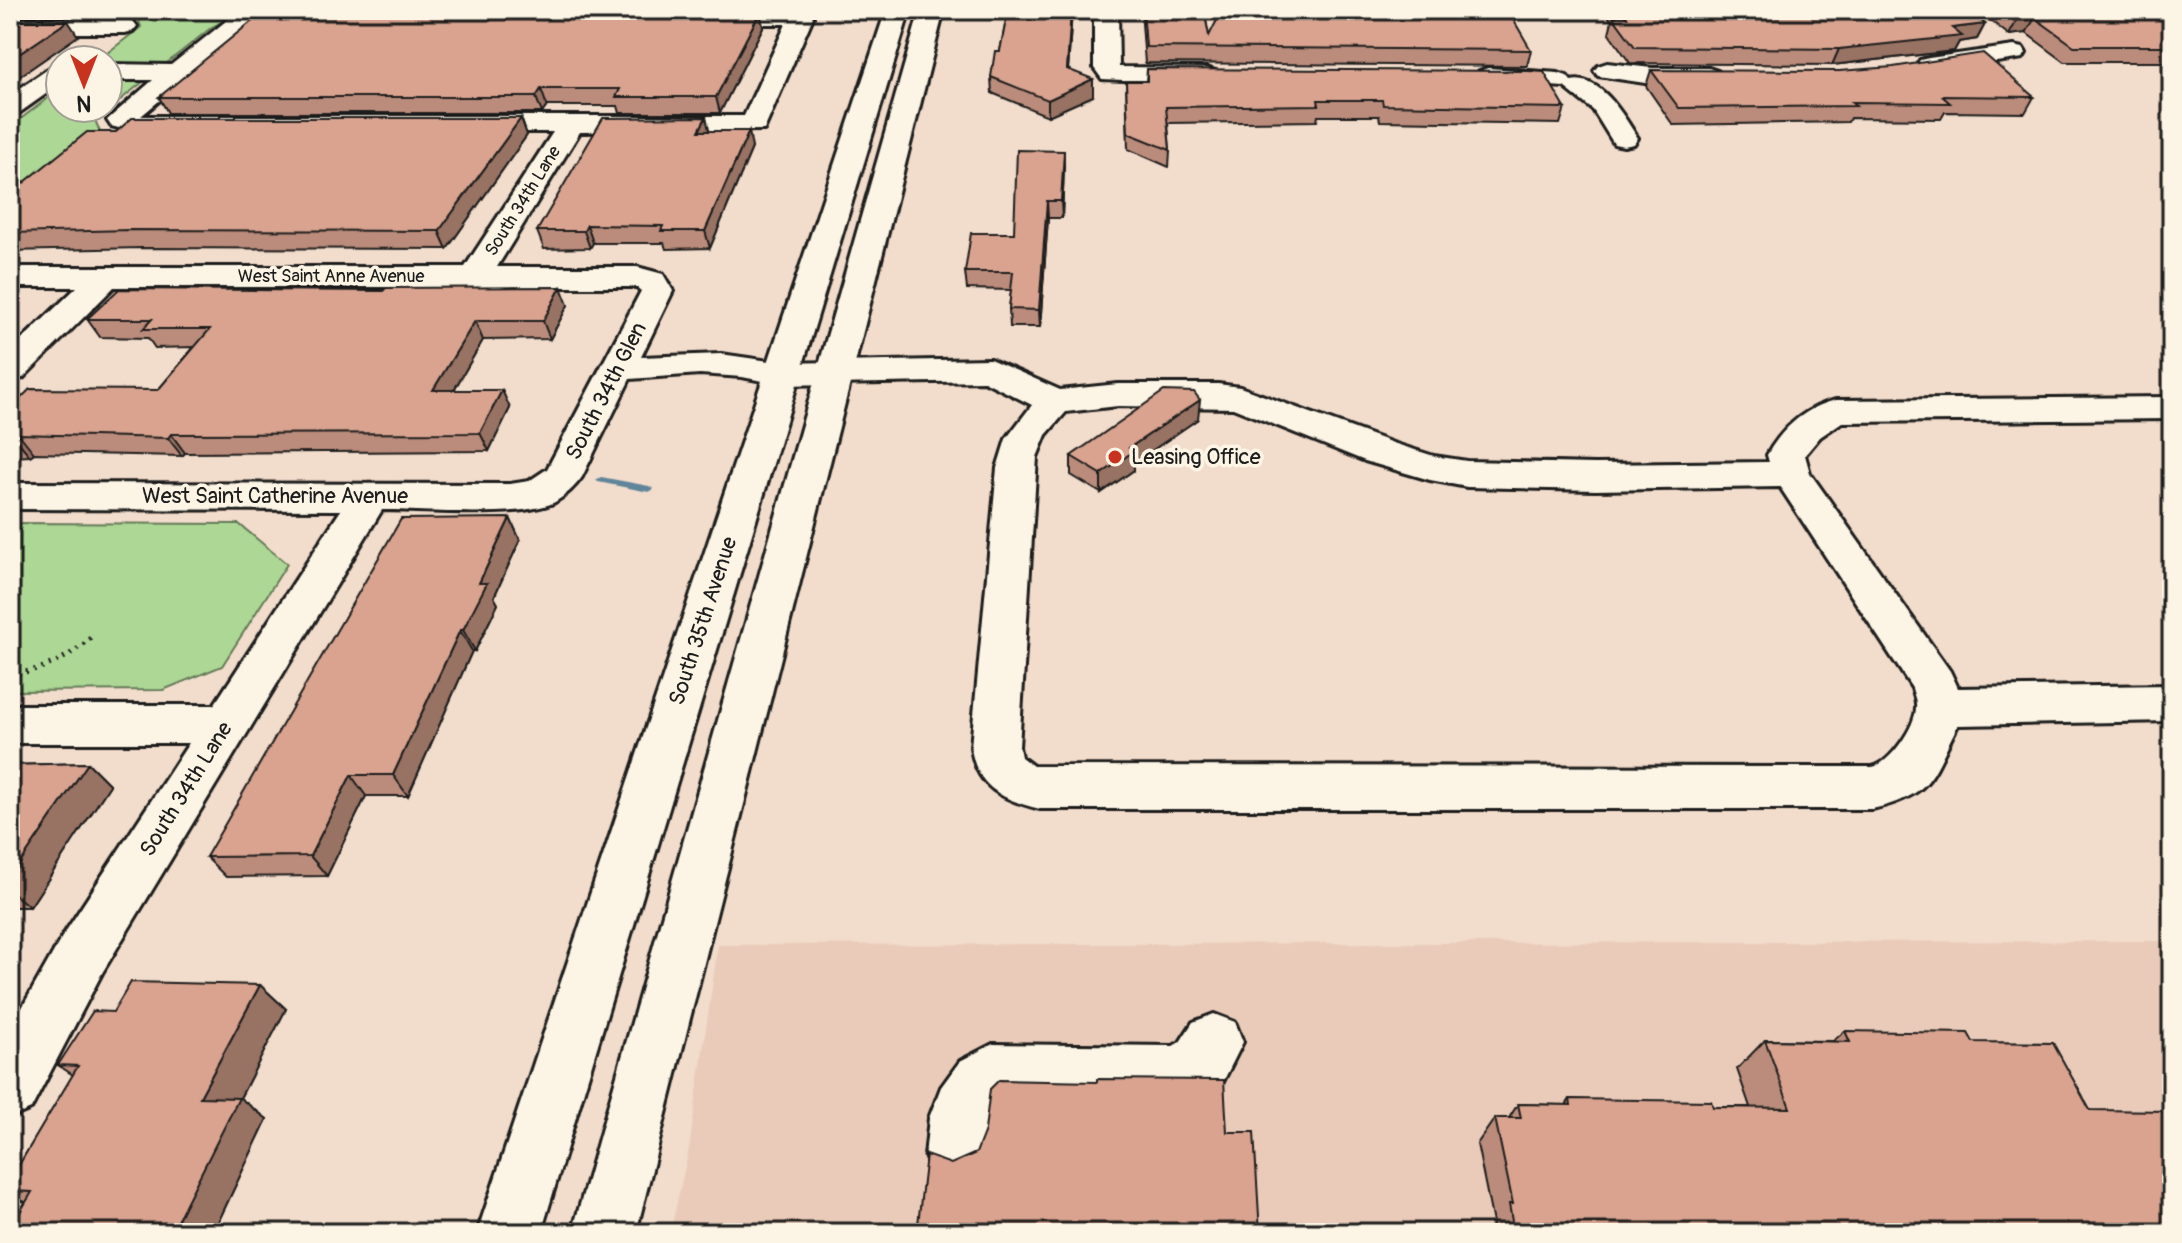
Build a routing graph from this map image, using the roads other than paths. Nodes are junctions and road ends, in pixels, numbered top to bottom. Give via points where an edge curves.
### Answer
1 (898, 10) edge
2 (932, 10) edge
3 (1106, 10) edge
4 (10, 26) edge
5 (1992, 36) dead end
6 (100, 44) edge
7 (1899, 70) edge
8 (124, 72) edge
9 (176, 73) junction
10 (1235, 76) edge
11 (1457, 76) edge
12 (1727, 76) edge
13 (44, 83) edge
14 (1587, 84) junction
15 (10, 107) edge
16 (571, 125) junction
17 (1624, 138) dead end
18 (108, 275) junction
19 (10, 277) edge
20 (475, 277) junction
21 (652, 281) joint
22 (10, 370) edge
23 (617, 371) junction
24 (809, 374) junction
25 (2172, 408) edge
26 (1046, 412) junction
27 (1791, 474) junction
28 (540, 493) joint
29 (371, 495) junction
30 (10, 496) edge
31 (2172, 703) edge
32 (1940, 707) junction
33 (10, 724) edge
34 (226, 724) junction
35 (1214, 1042) dead end
36 (10, 1088) edge
37 (956, 1156) dead end
38 (509, 1233) edge
39 (604, 1233) edge

1 - 24 street, South 35th Avenue
2 - 24 street, South 35th Avenue
3 - 10 street via 1111,74
4 - 6 street via 125,26
5 - 7 street via 2014,53
8 - 9 street
9 - 16 street via 120,120
9 - 16 street via 244,18 801,17 754,124
11 - 14 street via 1524,76
12 - 14 street via 1652,76
13 - 15 street
14 - 17 street
16 - 20 street, South 34th Lane
18 - 19 street, West Saint Anne Avenue
18 - 20 street, West Saint Anne Avenue
18 - 22 street
20 - 21 street, West Saint Anne Avenue
21 - 23 street, South 34th Glen via 657,291
23 - 24 street via 647,384 747,384
23 - 28 street, South 34th Glen via 562,477
24 - 26 street via 942,373 960,392
24 - 38 street, South 35th Avenue
24 - 39 street, South 35th Avenue
25 - 27 street via 1836,411 1791,445 1786,455
26 - 27 street via 1118,395 1240,398 1379,452 1467,474
26 - 32 street via 1019,447 995,747 996,764 1022,784 1872,788 1908,773
27 - 32 street via 1934,684
28 - 29 street, West Saint Catherine Avenue
29 - 30 street, West Saint Catherine Avenue
29 - 34 street, South 34th Lane
31 - 32 street
33 - 34 street
34 - 36 street, South 34th Lane via 82,955
35 - 37 street via 1201,1063 1175,1075 993,1073 972,1087 961,1106

